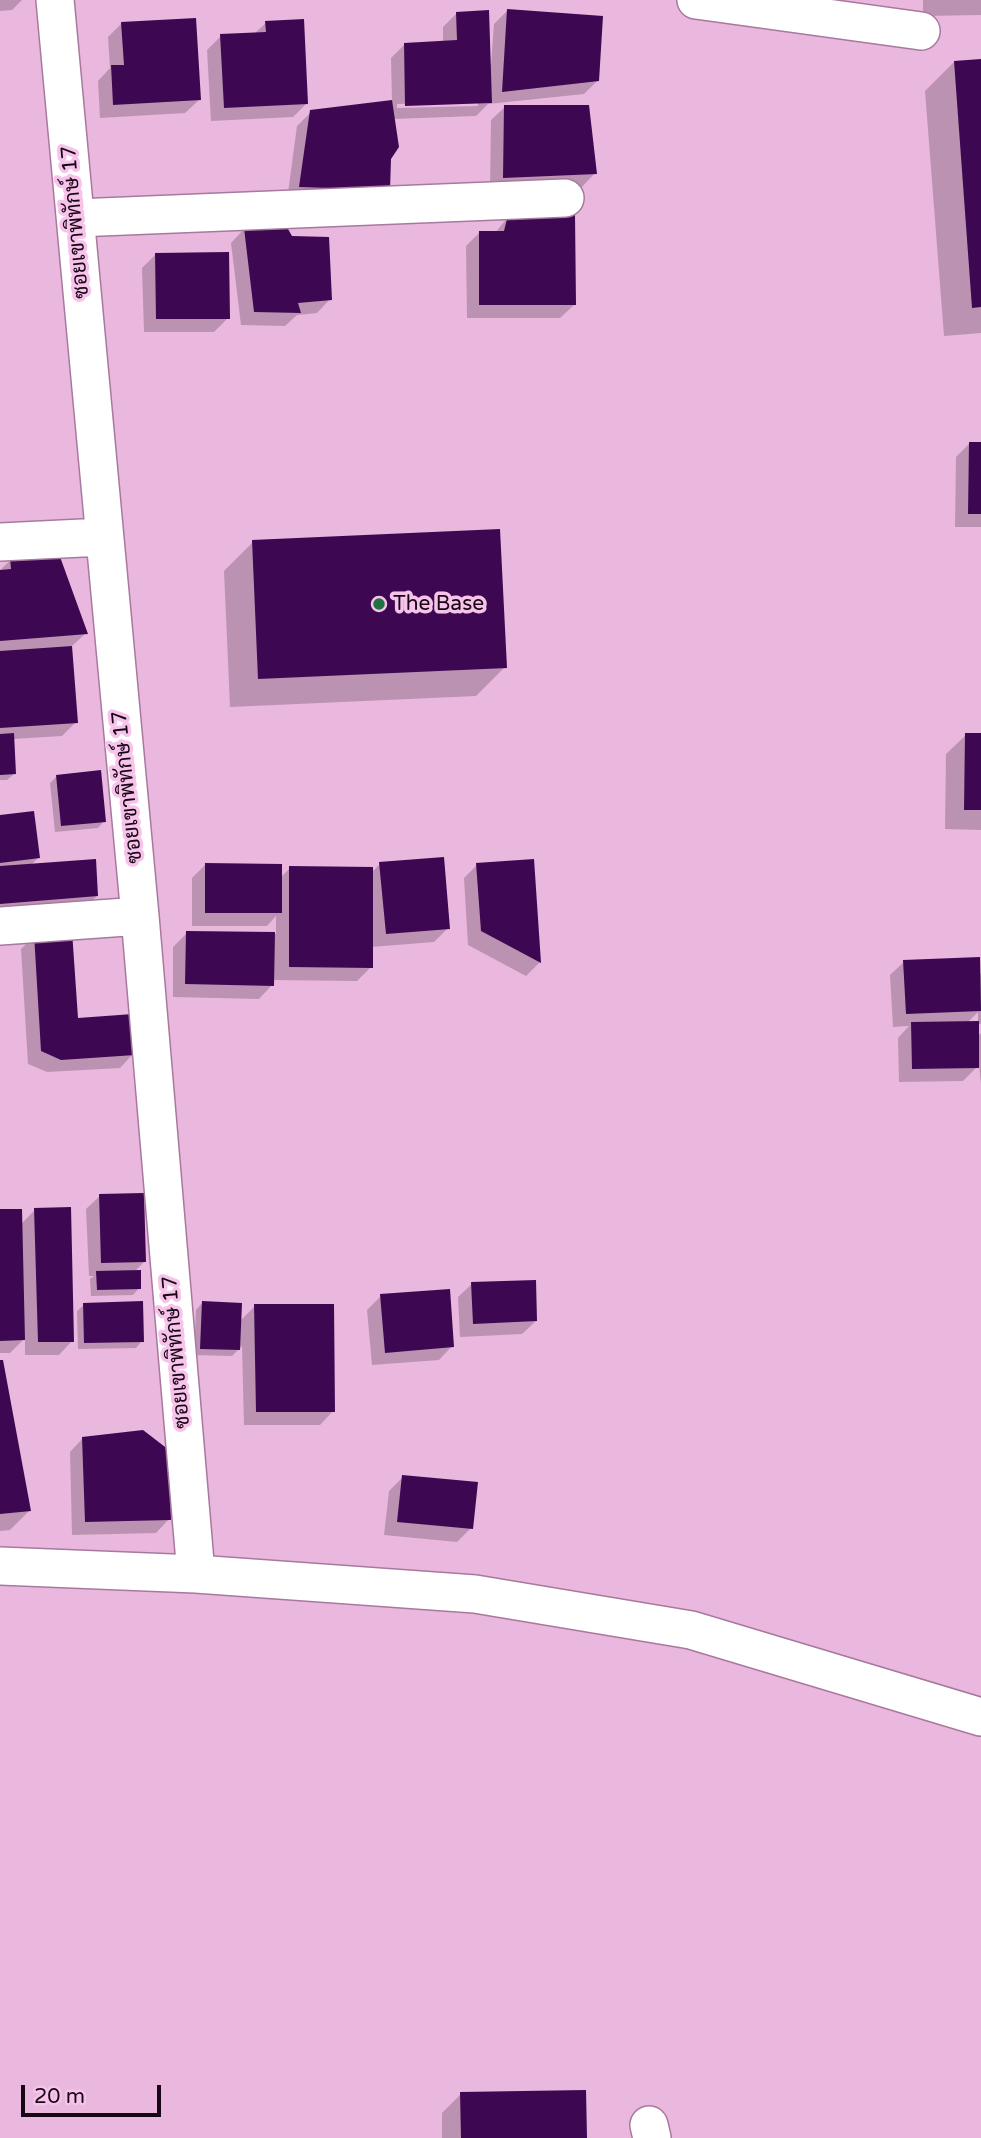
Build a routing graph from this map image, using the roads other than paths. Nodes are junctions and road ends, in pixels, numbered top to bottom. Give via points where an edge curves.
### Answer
1 (55, 0) edge
2 (696, 0) edge
3 (921, 31) dead end
4 (565, 198) dead end
5 (76, 218) junction
6 (103, 537) junction
7 (0, 542) edge
8 (140, 916) junction
9 (0, 926) edge
10 (0, 1566) edge
11 (196, 1574) junction
12 (981, 1717) edge

1 - 5 street, ซอยเขาพิทักษ์ 17
2 - 3 street
4 - 5 street
5 - 6 street, ซอยเขาพิทักษ์ 17
6 - 7 street
6 - 8 street, ซอยเขาพิทักษ์ 17
8 - 9 street
8 - 11 street, ซอยเขาพิทักษ์ 17
10 - 11 street
11 - 12 street via 475,1594 691,1630

